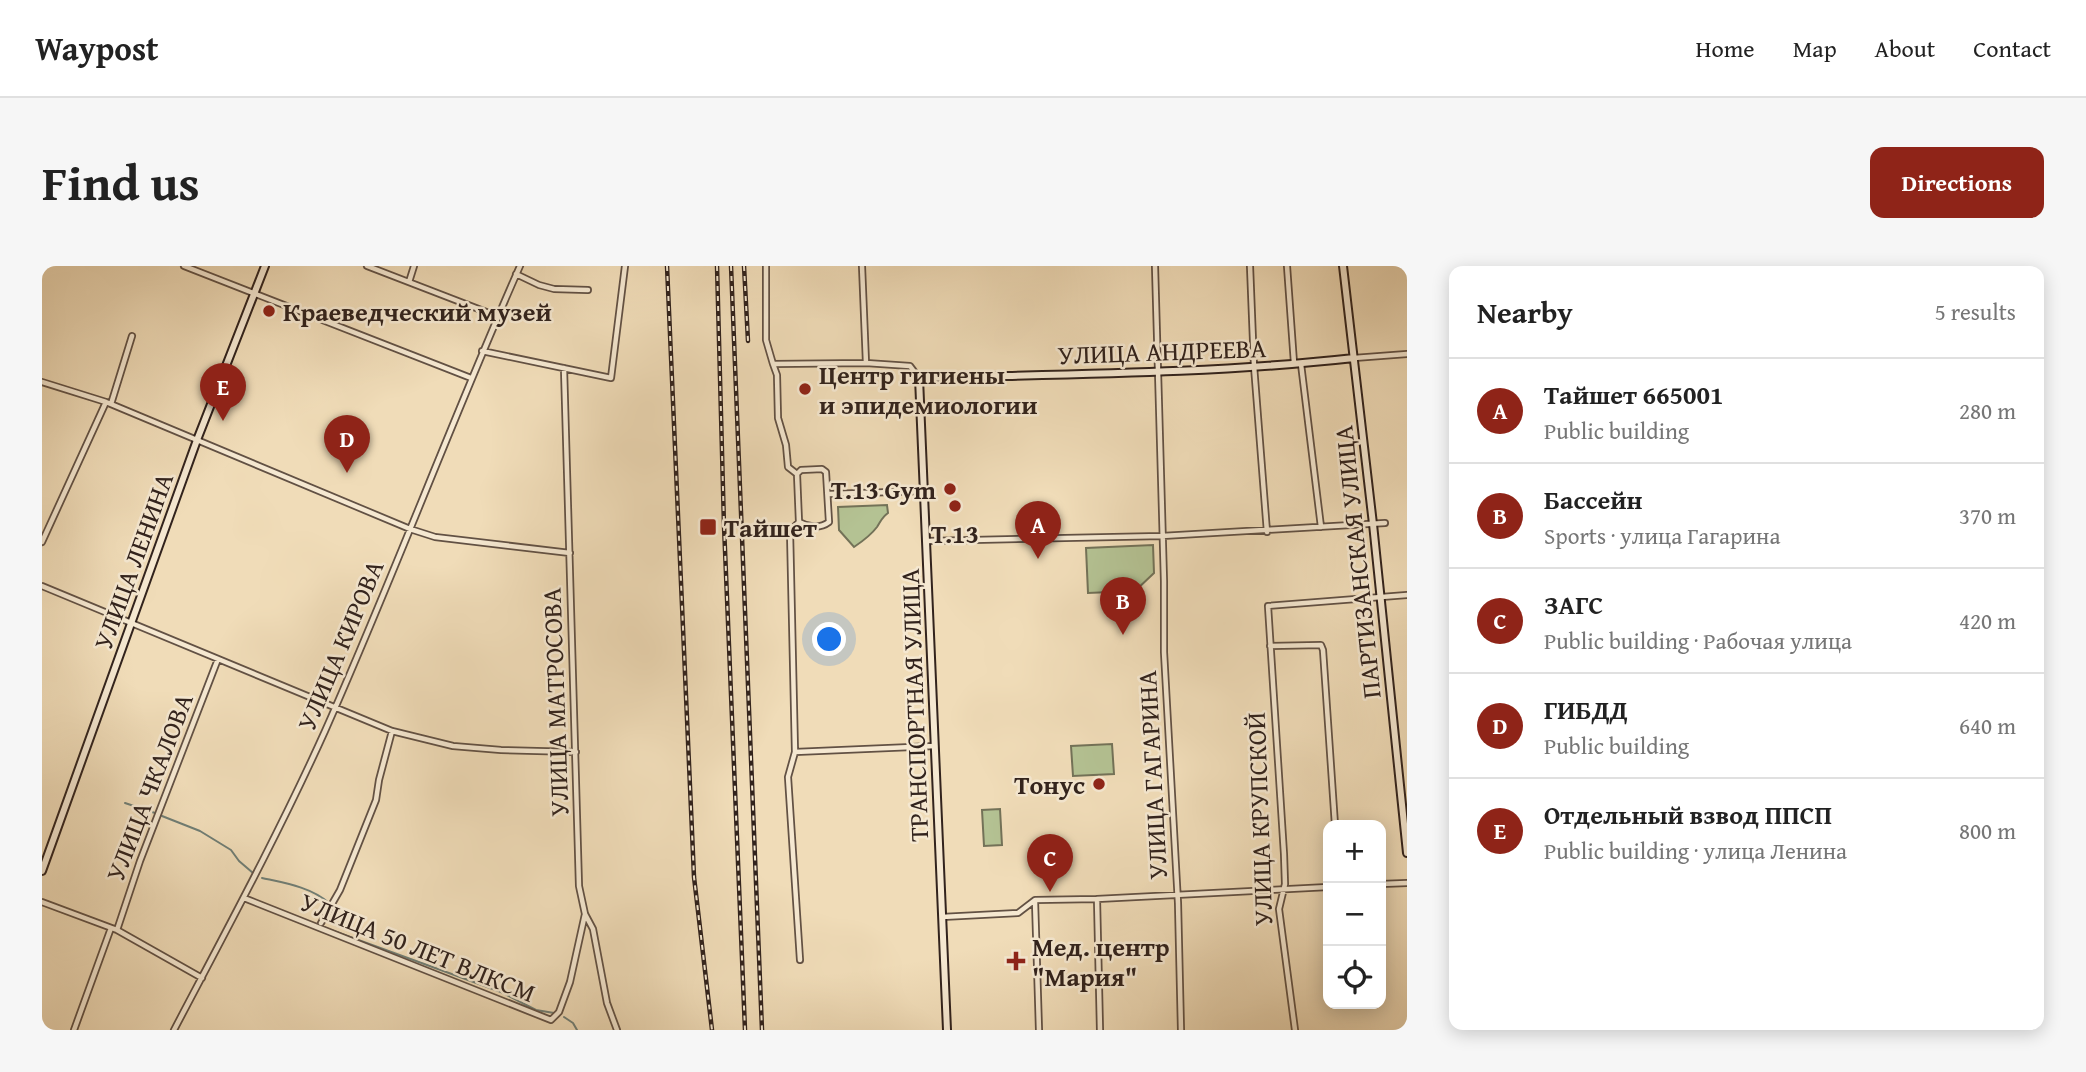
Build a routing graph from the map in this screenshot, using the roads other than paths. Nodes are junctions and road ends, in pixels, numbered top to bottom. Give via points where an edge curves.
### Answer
1 (184, 266) edge
2 (265, 266) edge
3 (368, 266) edge
4 (414, 266) edge
5 (520, 266) edge
6 (625, 266) edge
7 (766, 266) edge
8 (862, 266) edge
9 (1155, 266) edge
10 (1250, 266) edge
11 (1287, 266) edge
12 (1343, 266) edge
13 (516, 274) junction
14 (409, 282) junction
15 (587, 290) dead end
16 (255, 292) junction
17 (496, 320) junction
18 (132, 336) dead end
19 (482, 351) junction
20 (1407, 354) edge
21 (1354, 358) junction
22 (866, 363) junction
23 (1298, 364) junction
24 (773, 365) junction
25 (1254, 366) junction
26 (564, 368) junction
27 (1158, 372) junction
28 (471, 378) junction
29 (919, 378) junction
30 (42, 382) edge
31 (108, 403) junction
32 (197, 440) junction
33 (797, 474) junction
34 (925, 491) junction
35 (829, 494) junction
36 (799, 522) junction
37 (1385, 523) dead end
38 (1373, 524) junction
39 (1321, 527) junction
40 (410, 529) junction
41 (1266, 531) junction
42 (1162, 536) junction
43 (927, 541) junction
44 (42, 542) edge
45 (570, 553) junction
46 (42, 586) edge
47 (1407, 595) edge
48 (1380, 597) junction
49 (131, 621) junction
50 (1270, 646) junction
51 (218, 659) junction
52 (335, 709) junction
53 (392, 731) junction
54 (935, 746) junction
55 (576, 752) junction
56 (794, 752) junction
57 (1335, 820) edge
58 (1407, 853) edge
59 (42, 871) edge
60 (1407, 883) edge
61 (1386, 884) edge
62 (1323, 887) edge
63 (1283, 891) junction
64 (1177, 894) junction
65 (244, 898) junction
66 (1097, 899) junction
67 (1035, 900) junction
68 (42, 902) edge
69 (585, 914) junction
70 (942, 917) junction
71 (321, 923) dead end
72 (114, 929) junction
73 (800, 960) dead end
74 (202, 978) junction
75 (74, 1030) edge
76 (174, 1030) edge
77 (617, 1030) edge
78 (947, 1030) edge
79 (1039, 1030) edge
80 (1100, 1030) edge
81 (1181, 1030) edge
82 (1295, 1030) edge

1 - 16 street
2 - 16 main road, УЛИЦА ЛЕНИНА
3 - 14 street
4 - 14 street
5 - 13 street, УЛИЦА КИРОВА
6 - 26 street via 611,378
7 - 24 street via 766,340
8 - 22 street
9 - 27 street, УЛИЦА ГАГАРИНА
10 - 25 street
11 - 23 street
12 - 21 main road, ПАРТИЗАНСКАЯ УЛИЦА
13 - 15 street via 554,289
13 - 17 street, УЛИЦА КИРОВА
14 - 17 street via 489,313
16 - 28 street
16 - 32 main road, УЛИЦА ЛЕНИНА
17 - 19 street, УЛИЦА КИРОВА
18 - 31 street
19 - 26 street
19 - 28 street, УЛИЦА КИРОВА
20 - 21 street, УЛИЦА АНДРЕЕВА
21 - 23 main road, УЛИЦА АНДРЕЕВА
21 - 38 main road, ПАРТИЗАНСКАЯ УЛИЦА
22 - 24 street
22 - 29 street via 910,366
23 - 25 main road, УЛИЦА АНДРЕЕВА
23 - 39 street
24 - 33 street via 788,467
25 - 27 main road, УЛИЦА АНДРЕЕВА
25 - 41 street
26 - 45 street, УЛИЦА МАТРОСОВА
27 - 29 main road, УЛИЦА АНДРЕЕВА
27 - 42 street, УЛИЦА ГАГАРИНА
28 - 40 street, УЛИЦА КИРОВА
29 - 34 main road, ТРАНСПОРТНАЯ УЛИЦА
30 - 31 street
31 - 32 street
31 - 44 street
32 - 40 street
32 - 49 main road, УЛИЦА ЛЕНИНА
33 - 35 street via 822,469
33 - 36 street
34 - 35 street
34 - 43 main road, ТРАНСПОРТНАЯ УЛИЦА
35 - 36 street via 829,522 807,527
36 - 56 street via 790,531
37 - 38 street
38 - 39 street
38 - 48 main road, ПАРТИЗАНСКАЯ УЛИЦА
39 - 41 street
40 - 45 street via 435,537
40 - 52 street, УЛИЦА КИРОВА
41 - 42 street
42 - 43 street
42 - 64 street, УЛИЦА ГАГАРИНА
43 - 54 main road, ТРАНСПОРТНАЯ УЛИЦА
45 - 55 street, УЛИЦА МАТРОСОВА
46 - 49 street
47 - 48 street
48 - 50 street, УЛИЦА КРУПСКОЙ via 1268,606
48 - 58 main road, ПАРТИЗАНСКАЯ УЛИЦА
49 - 51 street
49 - 59 main road, УЛИЦА ЛЕНИНА
50 - 57 street via 1321,645 1323,650
50 - 63 street, УЛИЦА КРУПСКОЙ
51 - 52 street
51 - 72 street, УЛИЦА ЧКАЛОВА
52 - 53 street
52 - 65 street, УЛИЦА КИРОВА
53 - 55 street via 453,746
53 - 71 street via 376,800 340,890
54 - 56 street
54 - 70 main road, ТРАНСПОРТНАЯ УЛИЦА
55 - 69 street, УЛИЦА МАТРОСОВА via 579,886
56 - 73 street via 788,778
60 - 61 street
62 - 63 street
63 - 64 street
63 - 82 street, УЛИЦА КРУПСКОЙ via 1279,909
64 - 66 street
64 - 81 street, УЛИЦА ГАГАРИНА
65 - 69 street, УЛИЦА 50 ЛЕТ ВЛКСМ via 551,1020 559,1012 570,982
65 - 74 street, УЛИЦА КИРОВА
66 - 67 street
66 - 80 street
67 - 70 street via 1018,913
67 - 79 street
68 - 72 street
69 - 77 street, УЛИЦА МАТРОСОВА via 593,929
70 - 78 main road, ТРАНСПОРТНАЯ УЛИЦА
72 - 74 street
72 - 75 street, УЛИЦА ЧКАЛОВА
74 - 76 street, УЛИЦА КИРОВА

